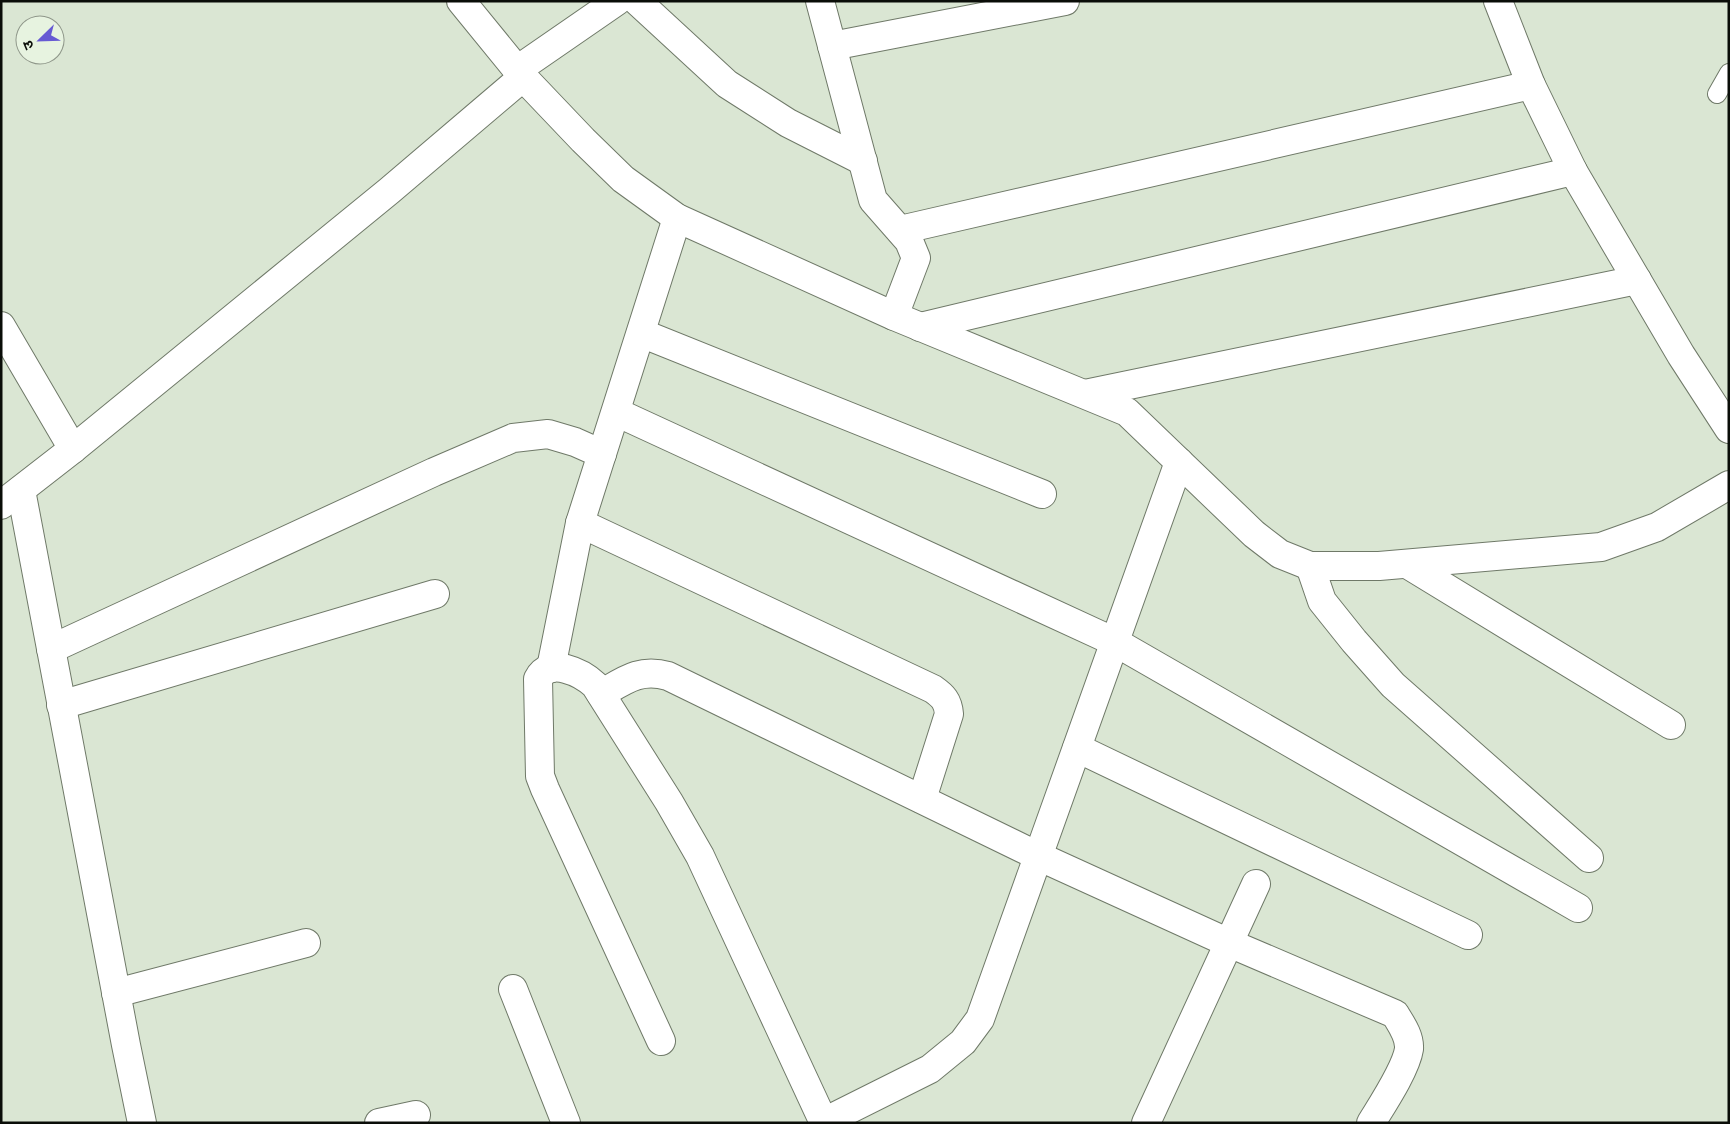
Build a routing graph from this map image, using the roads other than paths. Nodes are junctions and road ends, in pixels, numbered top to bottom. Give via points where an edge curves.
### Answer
1 (461, 1) edge
2 (617, 1) edge
3 (637, 1) edge
4 (820, 1) edge
5 (1065, 1) edge
6 (1498, 1) edge
7 (832, 46) junction
8 (520, 73) junction
9 (1729, 73) edge
10 (1531, 85) junction
11 (1717, 94) dead end
12 (863, 161) junction
13 (1573, 171) junction
14 (677, 218) junction
15 (900, 230) junction
16 (1637, 280) junction
17 (894, 316) junction
18 (1, 326) edge
19 (920, 328) junction
20 (641, 333) junction
21 (1085, 394) junction
22 (616, 412) junction
23 (1729, 429) edge
24 (73, 448) junction
25 (602, 454) junction
26 (1179, 462) junction
27 (1729, 485) edge
28 (1042, 494) dead end
29 (11, 497) edge
30 (580, 523) junction
31 (1407, 564) junction
32 (1310, 566) junction
33 (435, 594) dead end
34 (1115, 642) junction
35 (51, 649) junction
36 (551, 668) junction
37 (601, 694) junction
38 (61, 705) junction
39 (1670, 725) dead end
40 (1077, 748) junction
41 (922, 799) junction
42 (1038, 856) junction
43 (1589, 858) dead end
44 (1256, 884) dead end
45 (1578, 908) dead end
46 (1468, 935) dead end
47 (306, 943) dead end
48 (1229, 943) junction
49 (513, 989) dead end
50 (116, 993) junction
51 (661, 1042) dead end
52 (416, 1115) dead end
53 (142, 1123) edge
54 (380, 1123) edge
55 (566, 1123) edge
56 (823, 1123) edge
57 (1146, 1123) edge
58 (1371, 1123) edge

1 - 8 street
2 - 8 street
3 - 12 street via 727,84 788,123
4 - 7 street
5 - 7 street
6 - 10 street
7 - 12 street
8 - 14 street via 623,179
8 - 24 street via 389,191
9 - 11 lane
10 - 13 street
10 - 15 street
12 - 15 street via 873,200
13 - 16 street
13 - 19 street
14 - 17 street
14 - 20 street
15 - 17 street via 909,240 916,258
16 - 21 street
16 - 23 street
17 - 19 street
18 - 24 street
19 - 21 street
20 - 22 street
20 - 28 street
21 - 26 street via 1127,412
22 - 25 street
22 - 34 street
24 - 29 street
25 - 30 street
25 - 35 street via 548,434 513,438
26 - 32 street via 1260,539 1280,554
26 - 34 street
27 - 31 street via 1657,527 1601,547
29 - 35 street
30 - 36 street
30 - 41 street via 933,688 945,698 949,714
31 - 32 street
31 - 39 street
32 - 43 street via 1322,601 1393,685
33 - 38 street
34 - 40 street
34 - 45 street
35 - 38 street
36 - 37 street via 586,676
36 - 51 street via 540,674 538,679 540,776
37 - 41 street via 639,674 655,672 668,676
37 - 56 street via 700,856
38 - 50 street
40 - 42 street
40 - 46 street
41 - 42 street
42 - 48 street
42 - 56 street via 980,1019 963,1042 930,1069
44 - 48 street
47 - 50 street
48 - 57 street
48 - 58 street via 1395,1014 1406,1031 1409,1049 1400,1073
49 - 55 street
50 - 53 street
52 - 54 street

